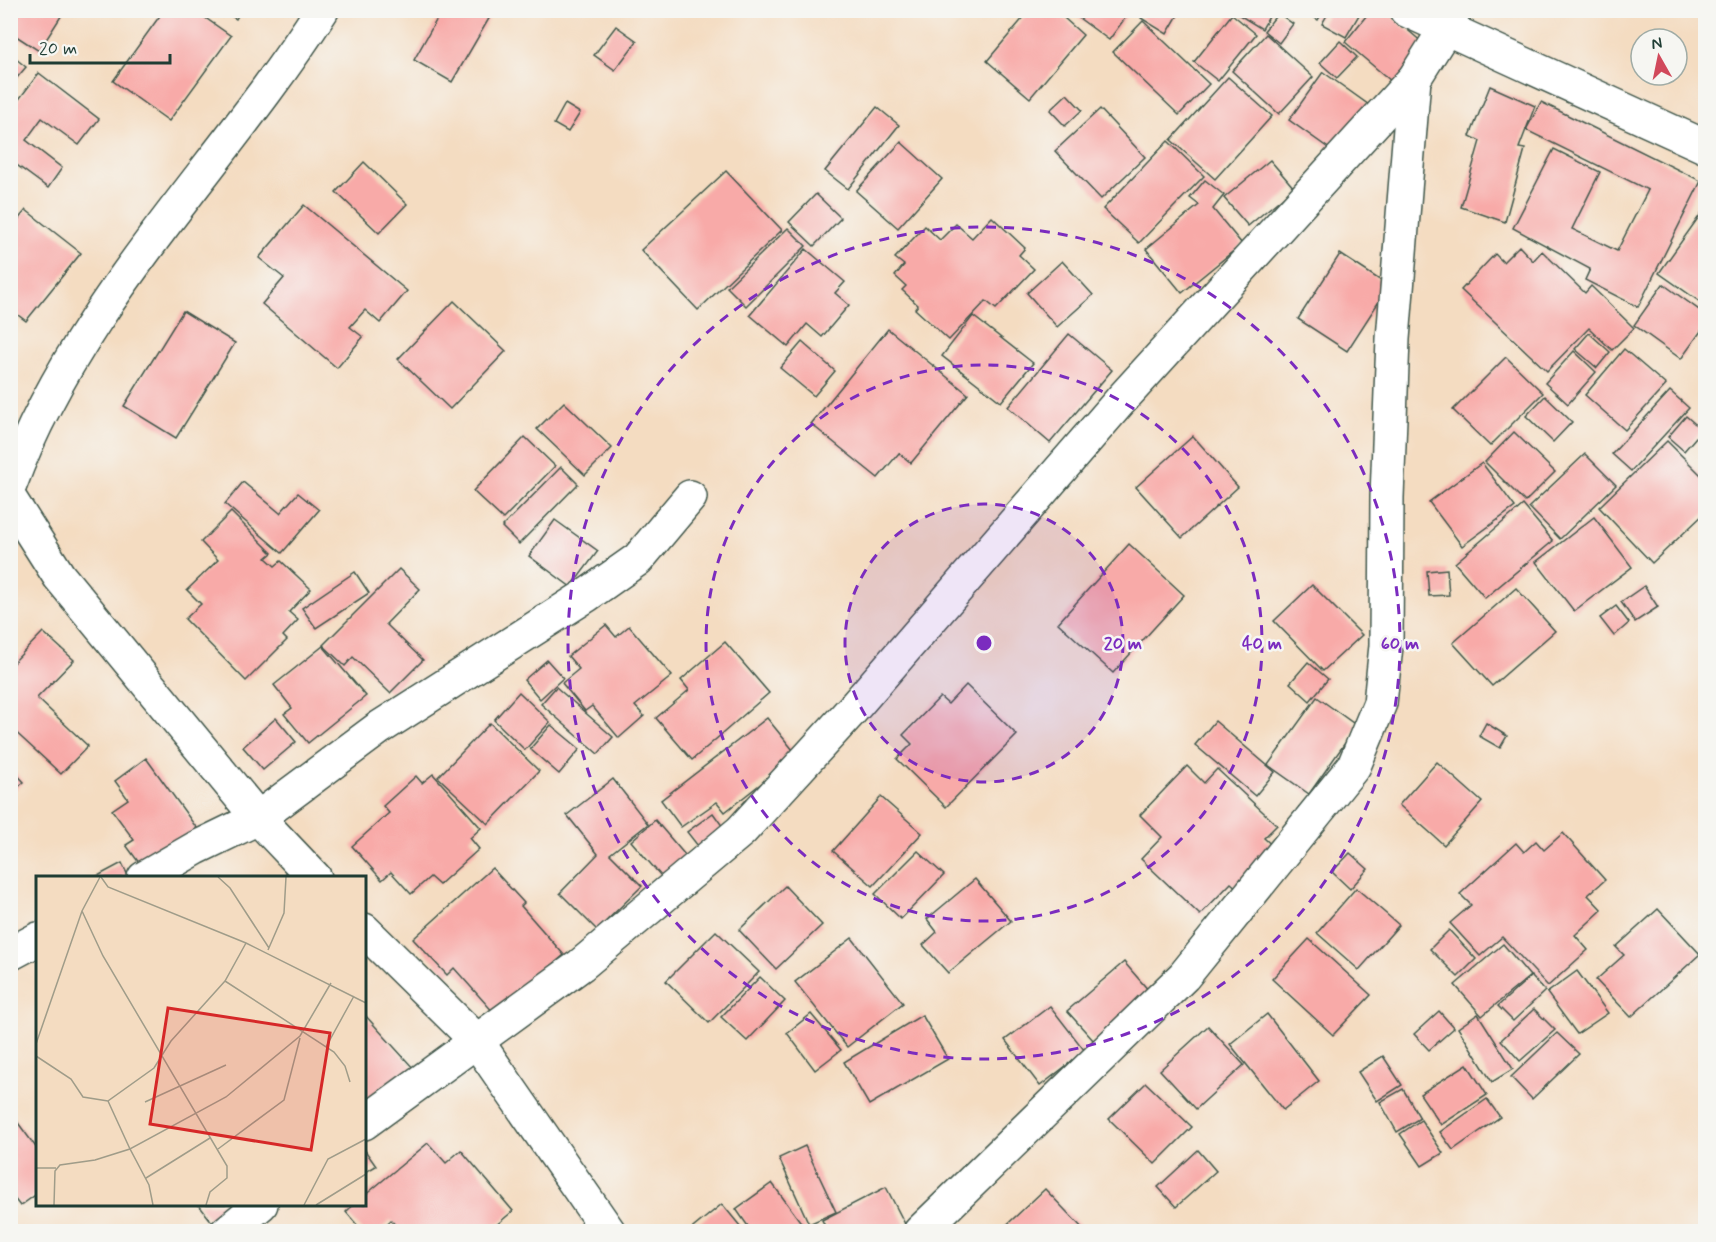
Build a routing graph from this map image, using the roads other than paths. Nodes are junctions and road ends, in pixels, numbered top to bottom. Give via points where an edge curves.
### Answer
1 (322, 10) edge
2 (1406, 10) edge
3 (1450, 19) edge
4 (1414, 79) junction
5 (1704, 143) edge
6 (10, 485) edge
7 (690, 497) dead end
8 (10, 499) edge
9 (258, 818) junction
10 (147, 876) edge
11 (313, 876) edge
12 (366, 932) edge
13 (36, 940) edge
14 (10, 954) edge
15 (476, 1040) junction
16 (366, 1122) edge
17 (259, 1206) edge
18 (227, 1232) edge
19 (609, 1232) edge
20 (920, 1232) edge

1 - 6 street via 84,336 28,436
2 - 3 street
3 - 4 street
3 - 5 street
4 - 15 street via 1120,401 851,711 741,831 581,964
4 - 20 street via 1393,339 1386,646 1380,703 1354,766 1184,976
7 - 9 street via 638,559 379,728
8 - 9 street via 59,576
9 - 10 street
9 - 11 street
12 - 15 street
13 - 14 street
15 - 16 street
15 - 19 street
17 - 18 street

